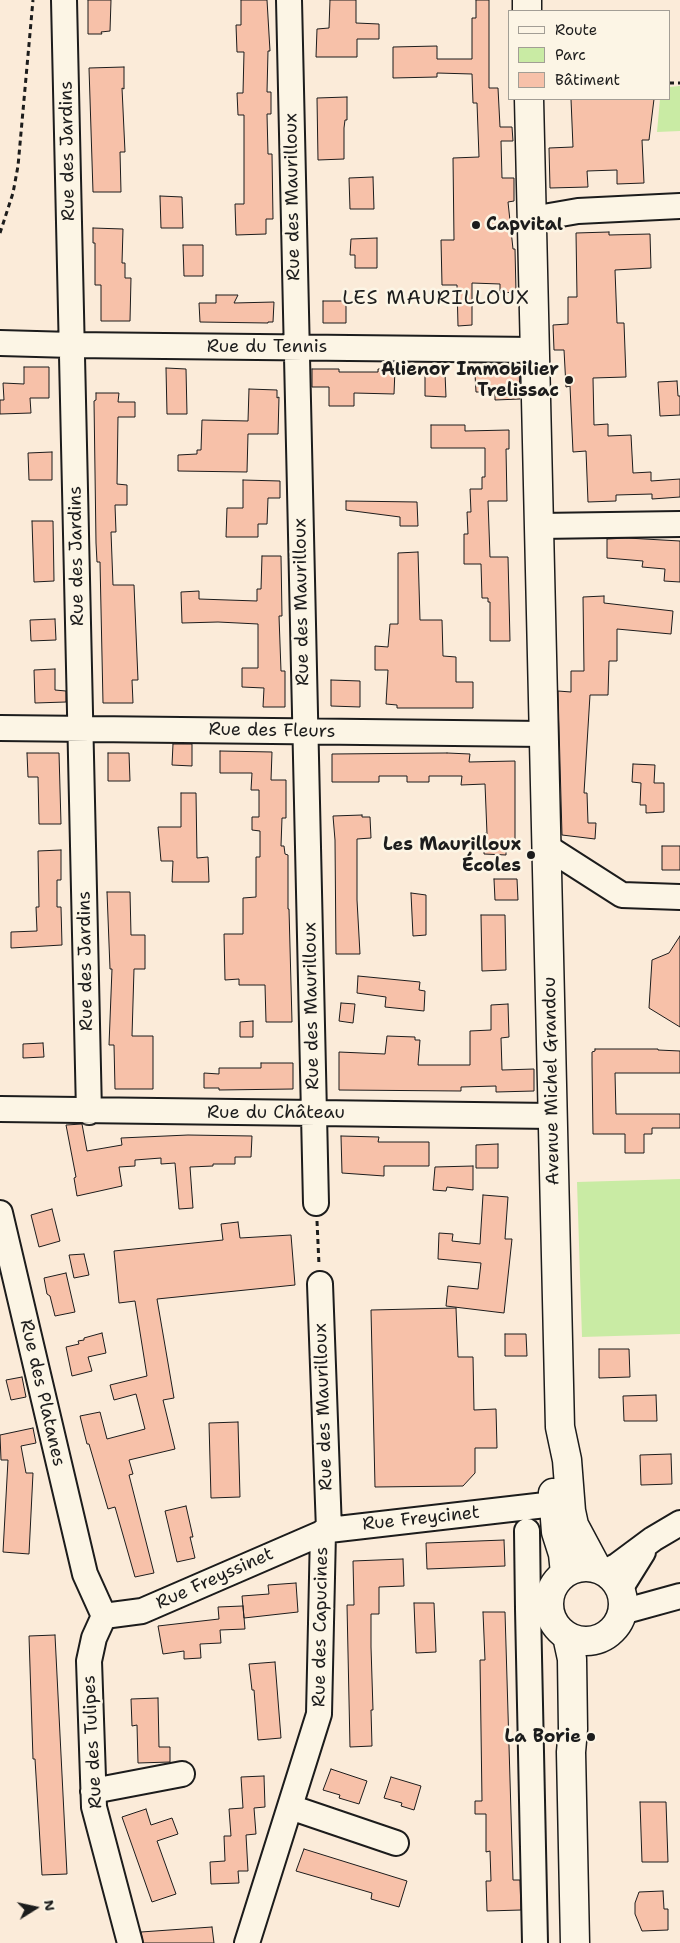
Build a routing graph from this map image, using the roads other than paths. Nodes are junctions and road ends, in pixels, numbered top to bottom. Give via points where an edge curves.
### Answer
1 (64, 0) edge
2 (288, 0) edge
3 (529, 100) edge
4 (680, 206) edge
5 (532, 219) junction
6 (0, 343) edge
7 (72, 345) junction
8 (296, 347) junction
9 (535, 350) junction
10 (680, 524) edge
11 (539, 526) junction
12 (0, 728) edge
13 (81, 729) junction
14 (305, 732) junction
15 (544, 734) junction
16 (547, 847) junction
17 (680, 896) edge
18 (0, 1109) edge
19 (90, 1112) junction
20 (314, 1113) junction
21 (553, 1116) junction
22 (316, 1203) road end
23 (0, 1213) edge
24 (320, 1284) road end
25 (560, 1427) junction
26 (554, 1504) junction
27 (520, 1508) junction
28 (680, 1523) edge
29 (326, 1531) junction
30 (526, 1531) dead end
31 (556, 1532) junction
32 (584, 1544) junction
33 (565, 1573) junction
34 (611, 1585) junction
35 (680, 1596) edge
36 (539, 1608) junction
37 (104, 1616) junction
38 (580, 1638) junction
39 (182, 1774) dead end
40 (94, 1791) junction
41 (290, 1808) junction
42 (396, 1843) dead end
43 (130, 1943) edge
44 (247, 1943) edge
45 (535, 1943) edge
46 (575, 1943) edge

1 - 7 street, Rue des Jardins
2 - 8 street, Rue des Maurilloux
3 - 5 main road, Avenue Michel Grandou
4 - 5 street via 578,211
5 - 9 main road, Avenue Michel Grandou
6 - 7 street, Rue du Tennis
7 - 8 street, Rue du Tennis
7 - 13 street, Rue des Jardins
8 - 9 street, Rue du Tennis
8 - 14 street, Rue des Maurilloux
9 - 11 main road, Avenue Michel Grandou
10 - 11 street
11 - 15 main road, Avenue Michel Grandou
12 - 13 street, Rue des Fleurs
13 - 14 street, Rue des Fleurs
13 - 19 street, Rue des Jardins
14 - 15 street, Rue des Fleurs
14 - 20 street, Rue des Maurilloux
15 - 16 main road, Avenue Michel Grandou
16 - 17 street via 622,895
16 - 21 main road, Avenue Michel Grandou
18 - 19 street, Rue du Château
19 - 20 street, Rue du Château
20 - 21 street, Rue du Château
20 - 22 street, Rue des Maurilloux
21 - 25 main road, Avenue Michel Grandou
23 - 37 street, Rue des Platanes via 85,1574
24 - 29 street, Rue des Maurilloux
25 - 26 main road, Avenue Michel Grandou via 551,1460
25 - 32 main road, Avenue Michel Grandou via 567,1460 570,1511
26 - 27 street, Rue Freycinet
26 - 31 main road, Avenue Michel Grandou
26 - 32 street
27 - 29 street, Rue Freycinet
27 - 31 street via 543,1519
28 - 34 street via 653,1539
29 - 37 street, Rue Freyssinet via 142,1611
29 - 41 street, Rue des Capucines via 319,1714
30 - 36 street
31 - 33 main road, Avenue Michel Grandou
32 - 34 main road, Avenue Michel Grandou
33 - 34 main road via 580,1567
33 - 36 main road
34 - 35 street
34 - 38 main road via 618,1622 604,1636
36 - 38 main road via 558,1629
36 - 45 street
37 - 40 street, Rue des Tulipes via 94,1638 90,1661
38 - 46 main road via 571,1752
39 - 40 street
40 - 43 street, Rue des Tulipes via 94,1807
41 - 42 street
41 - 44 street, Rue des Capucines

